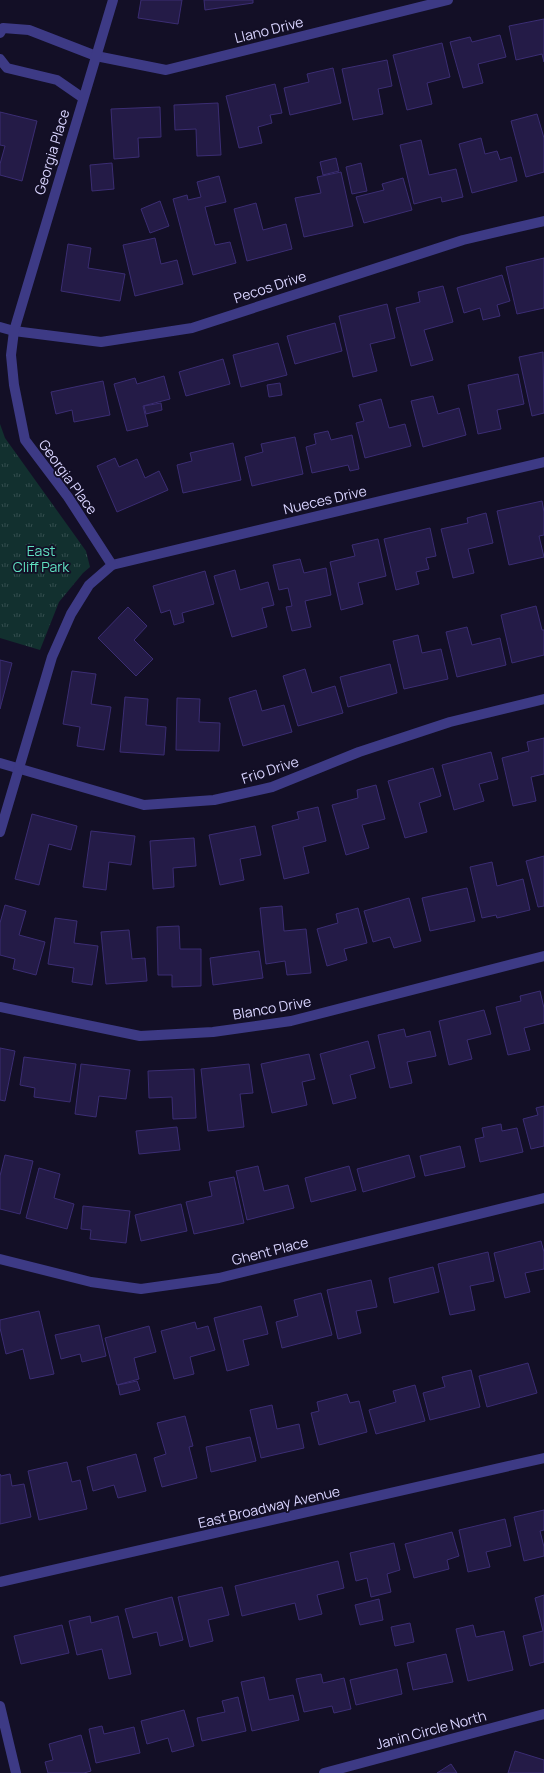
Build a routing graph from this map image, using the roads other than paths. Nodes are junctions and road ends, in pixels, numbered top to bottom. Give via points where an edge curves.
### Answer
1 (113, 0) edge
2 (448, 0) edge
3 (0, 32) edge
4 (96, 56) junction
5 (0, 59) edge
6 (83, 98) junction
7 (544, 221) edge
8 (0, 327) edge
9 (14, 331) junction
10 (544, 462) edge
11 (112, 565) junction
12 (544, 699) edge
13 (0, 763) edge
14 (19, 769) junction
15 (0, 832) edge
16 (544, 956) edge
17 (0, 1007) edge
18 (544, 1198) edge
19 (0, 1259) edge
20 (544, 1458) edge
21 (0, 1582) edge
22 (0, 1706) edge
23 (544, 1714) edge
24 (350, 1770) edge
25 (16, 1773) edge
26 (324, 1773) edge

1 - 4 street, Georgia Place
2 - 4 street, Llano Drive via 166,70
3 - 4 street, Llano Drive via 3,28 29,30
4 - 6 street, Georgia Place
5 - 6 street via 7,68 57,80
6 - 9 street, Georgia Place
7 - 9 street, Pecos Drive via 463,240 192,328 101,342
8 - 9 street, Pecos Drive
9 - 11 street, Georgia Place via 11,355 14,385 25,440 68,497
10 - 11 street, Nueces Drive
11 - 14 street via 89,585 71,614 52,657
12 - 14 street, Frio Drive via 450,722 359,752 272,787 214,800 144,804
13 - 14 street, Frio Drive
14 - 15 street
16 - 17 street, Blanco Drive via 291,1021 213,1032 140,1036
18 - 19 street, Ghent Place via 219,1278 141,1289 91,1282
20 - 21 street, East Broadway Avenue
22 - 25 street
23 - 24 street, Janin Circle North
24 - 26 street, Janin Circle North

